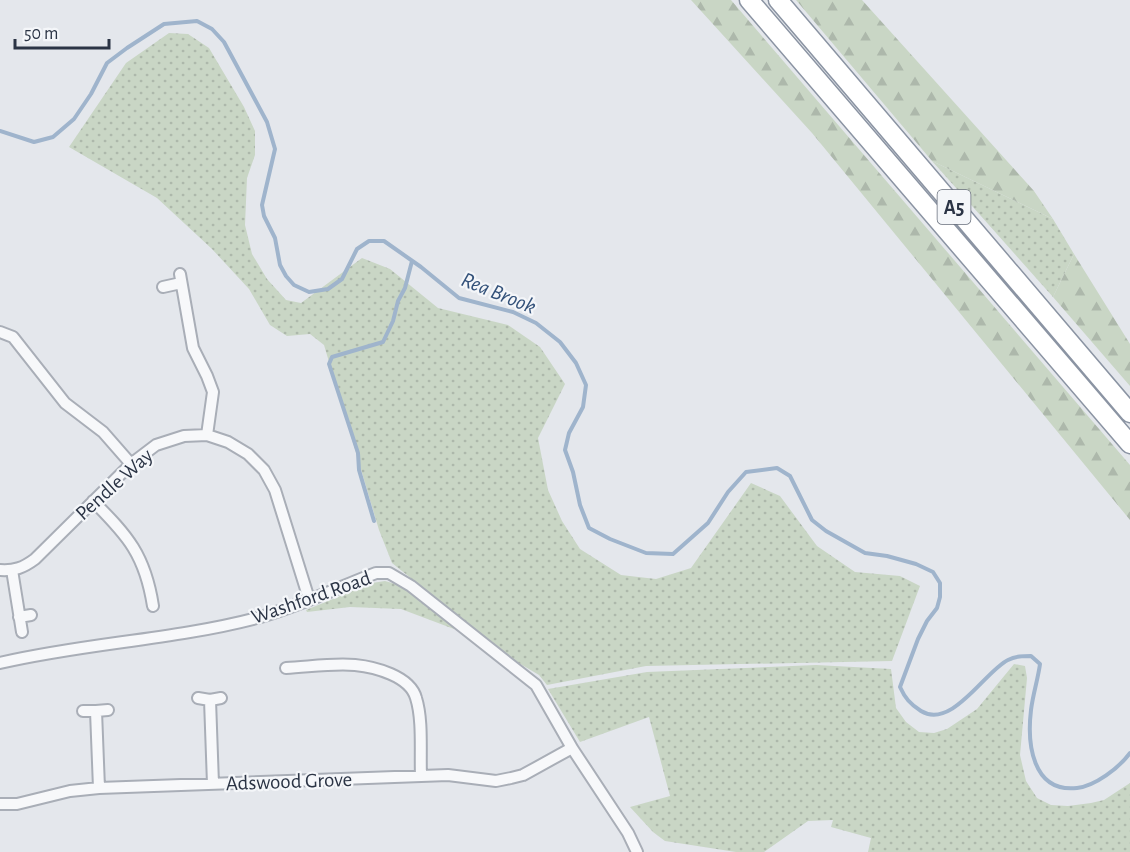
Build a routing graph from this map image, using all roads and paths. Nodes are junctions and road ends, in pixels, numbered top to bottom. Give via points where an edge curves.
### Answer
1 (749, 0) edge
2 (778, 0) edge
3 (163, 287) dead end
4 (0, 332) edge
5 (1130, 413) edge
6 (207, 435) junction
7 (1130, 444) edge
8 (131, 464) junction
9 (93, 501) junction
10 (0, 570) edge
11 (12, 570) junction
12 (309, 599) junction
13 (153, 606) dead end
14 (31, 615) dead end
15 (20, 617) junction
16 (22, 632) dead end
17 (0, 663) edge
18 (286, 668) dead end
19 (198, 698) dead end
20 (108, 710) dead end
21 (83, 711) dead end
22 (96, 711) junction
23 (572, 748) junction
24 (421, 776) junction
25 (213, 784) junction
26 (99, 788) junction
27 (0, 804) edge
28 (638, 852) edge

1 - 7 highway, A5
2 - 5 highway, A5
3 - 6 street via 180,278 193,348 213,392
4 - 8 street via 13,337 65,403 103,432
6 - 8 street, Pendle Way via 184,436 156,445
6 - 12 street, Pendle Way via 248,454 264,470 275,490
8 - 9 street, Pendle Way
9 - 11 street, Pendle Way via 35,559
9 - 13 street via 120,528 155,582
10 - 11 street, Pendle Way
11 - 15 street
12 - 17 street, Washford Road via 257,618 215,627 82,646
12 - 23 street, Washford Road via 376,573 400,578 536,685
14 - 15 street
15 - 16 street
18 - 24 street via 297,662 353,664 406,682 416,697
19 - 25 street via 215,699
20 - 22 street
21 - 22 street
22 - 26 street
23 - 24 street, Adswood Grove via 523,775 496,781
23 - 28 street, Washford Road
24 - 25 street, Adswood Grove
25 - 26 street, Adswood Grove
26 - 27 street, Adswood Grove

